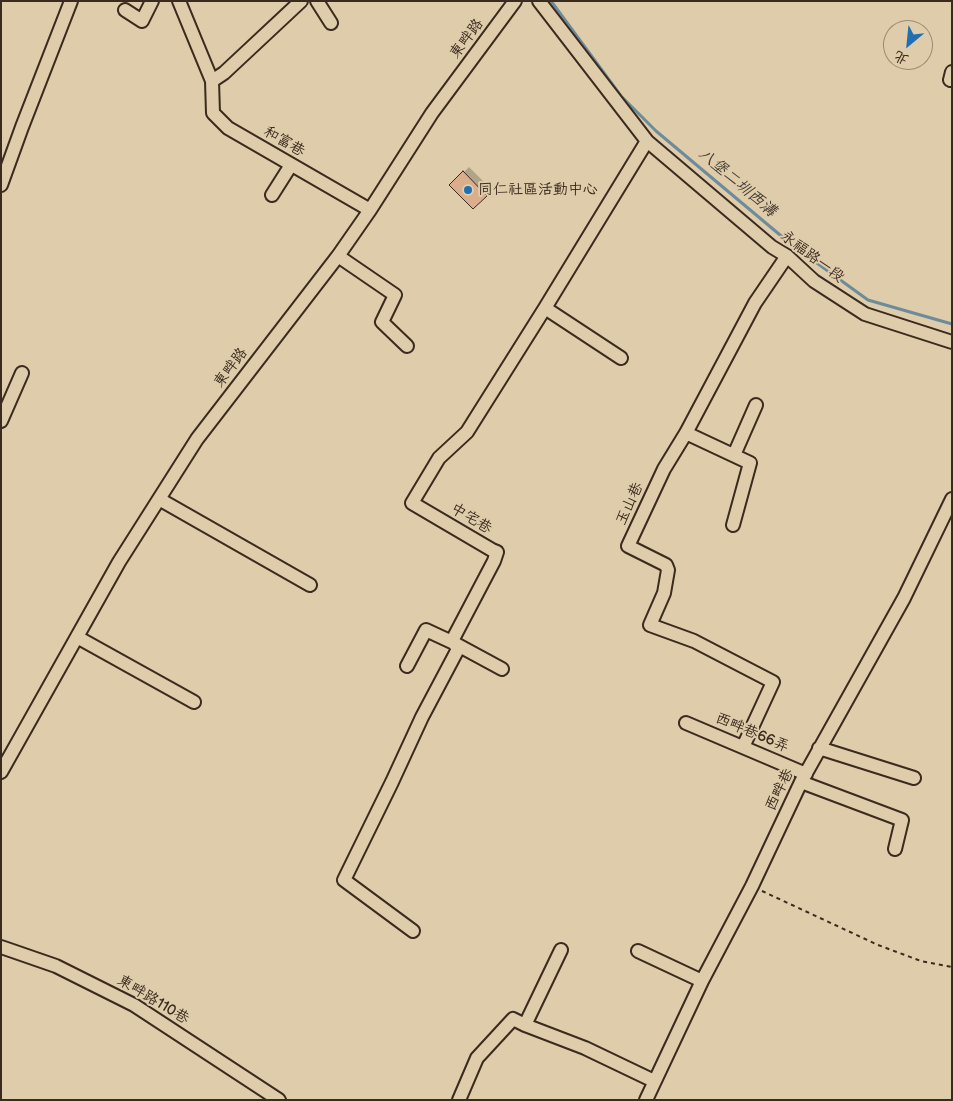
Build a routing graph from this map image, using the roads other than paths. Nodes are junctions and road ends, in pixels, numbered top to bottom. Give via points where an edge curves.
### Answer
1 (71, 1) edge
2 (152, 1) edge
3 (179, 1) edge
4 (301, 1) edge
5 (317, 1) edge
6 (515, 1) edge
7 (539, 1) edge
8 (125, 10) dead end
9 (331, 23) dead end
10 (952, 72) edge
11 (952, 80) edge
12 (212, 81) junction
13 (648, 141) junction
14 (291, 164) junction
15 (1, 185) edge
16 (272, 195) dead end
17 (370, 210) junction
18 (338, 256) junction
19 (787, 256) junction
20 (545, 308) junction
21 (952, 342) edge
22 (407, 346) dead end
23 (621, 358) dead end
24 (22, 373) dead end
25 (756, 405) dead end
26 (1, 421) edge
27 (686, 433) junction
28 (734, 455) junction
29 (159, 499) junction
30 (952, 499) edge
31 (733, 525) dead end
32 (310, 586) dead end
33 (77, 637) junction
34 (454, 643) junction
35 (407, 666) dead end
36 (502, 669) dead end
37 (194, 702) dead end
38 (686, 723) dead end
39 (743, 747) junction
40 (819, 748) junction
41 (1, 772) edge
42 (804, 778) junction
43 (914, 778) dead end
44 (895, 849) dead end
45 (412, 931) dead end
46 (1, 946) edge
47 (561, 950) dead end
48 (638, 951) dead end
49 (702, 981) junction
50 (525, 1025) junction
51 (654, 1081) junction
52 (266, 1096) edge
53 (279, 1100) edge
54 (459, 1100) edge
55 (646, 1100) edge

1 - 15 street
2 - 8 street via 142,22
3 - 12 street, 和富巷
4 - 12 street
5 - 9 street
6 - 17 street, 東畔路 via 432,113
7 - 13 street, 永福路一段
10 - 11 street
12 - 14 street, 和富巷 via 213,114 228,128
13 - 19 street, 永福路一段 via 772,247
13 - 20 street, 中宅巷
14 - 16 street
14 - 17 street, 和富巷
17 - 18 street, 東畔路
18 - 22 street via 395,295 382,322
18 - 29 street, 東畔路 via 197,439
19 - 21 street, 永福路一段 via 814,281 865,314
19 - 27 street, 玉山巷 via 755,303
20 - 23 street
20 - 34 street, 中宅巷 via 467,432 439,458 412,503 497,552
24 - 26 street
25 - 28 street
27 - 28 street
27 - 39 street, 玉山巷 via 664,468 628,546 666,565 668,570 664,593 650,625 694,641 773,682
28 - 31 street via 750,463
29 - 32 street
29 - 33 street, 東畔路
30 - 40 street, 西畔巷 via 904,598
33 - 37 street
33 - 41 street, 東畔路
34 - 35 street via 426,630
34 - 36 street
34 - 45 street, 中宅巷 via 458,649 344,880
38 - 39 street, 西畔巷66弄
39 - 42 street, 西畔巷66弄
40 - 42 street, 西畔巷
40 - 43 street
42 - 44 street, 西畔巷66弄 via 902,820
42 - 49 street, 西畔巷
46 - 52 street, 東畔路110巷 via 56,966 134,1005
47 - 50 street
48 - 49 street
49 - 51 street, 西畔巷
50 - 51 street via 585,1048
50 - 54 street via 513,1019 477,1058
51 - 55 street, 西畔巷
52 - 53 street, 東畔路110巷

